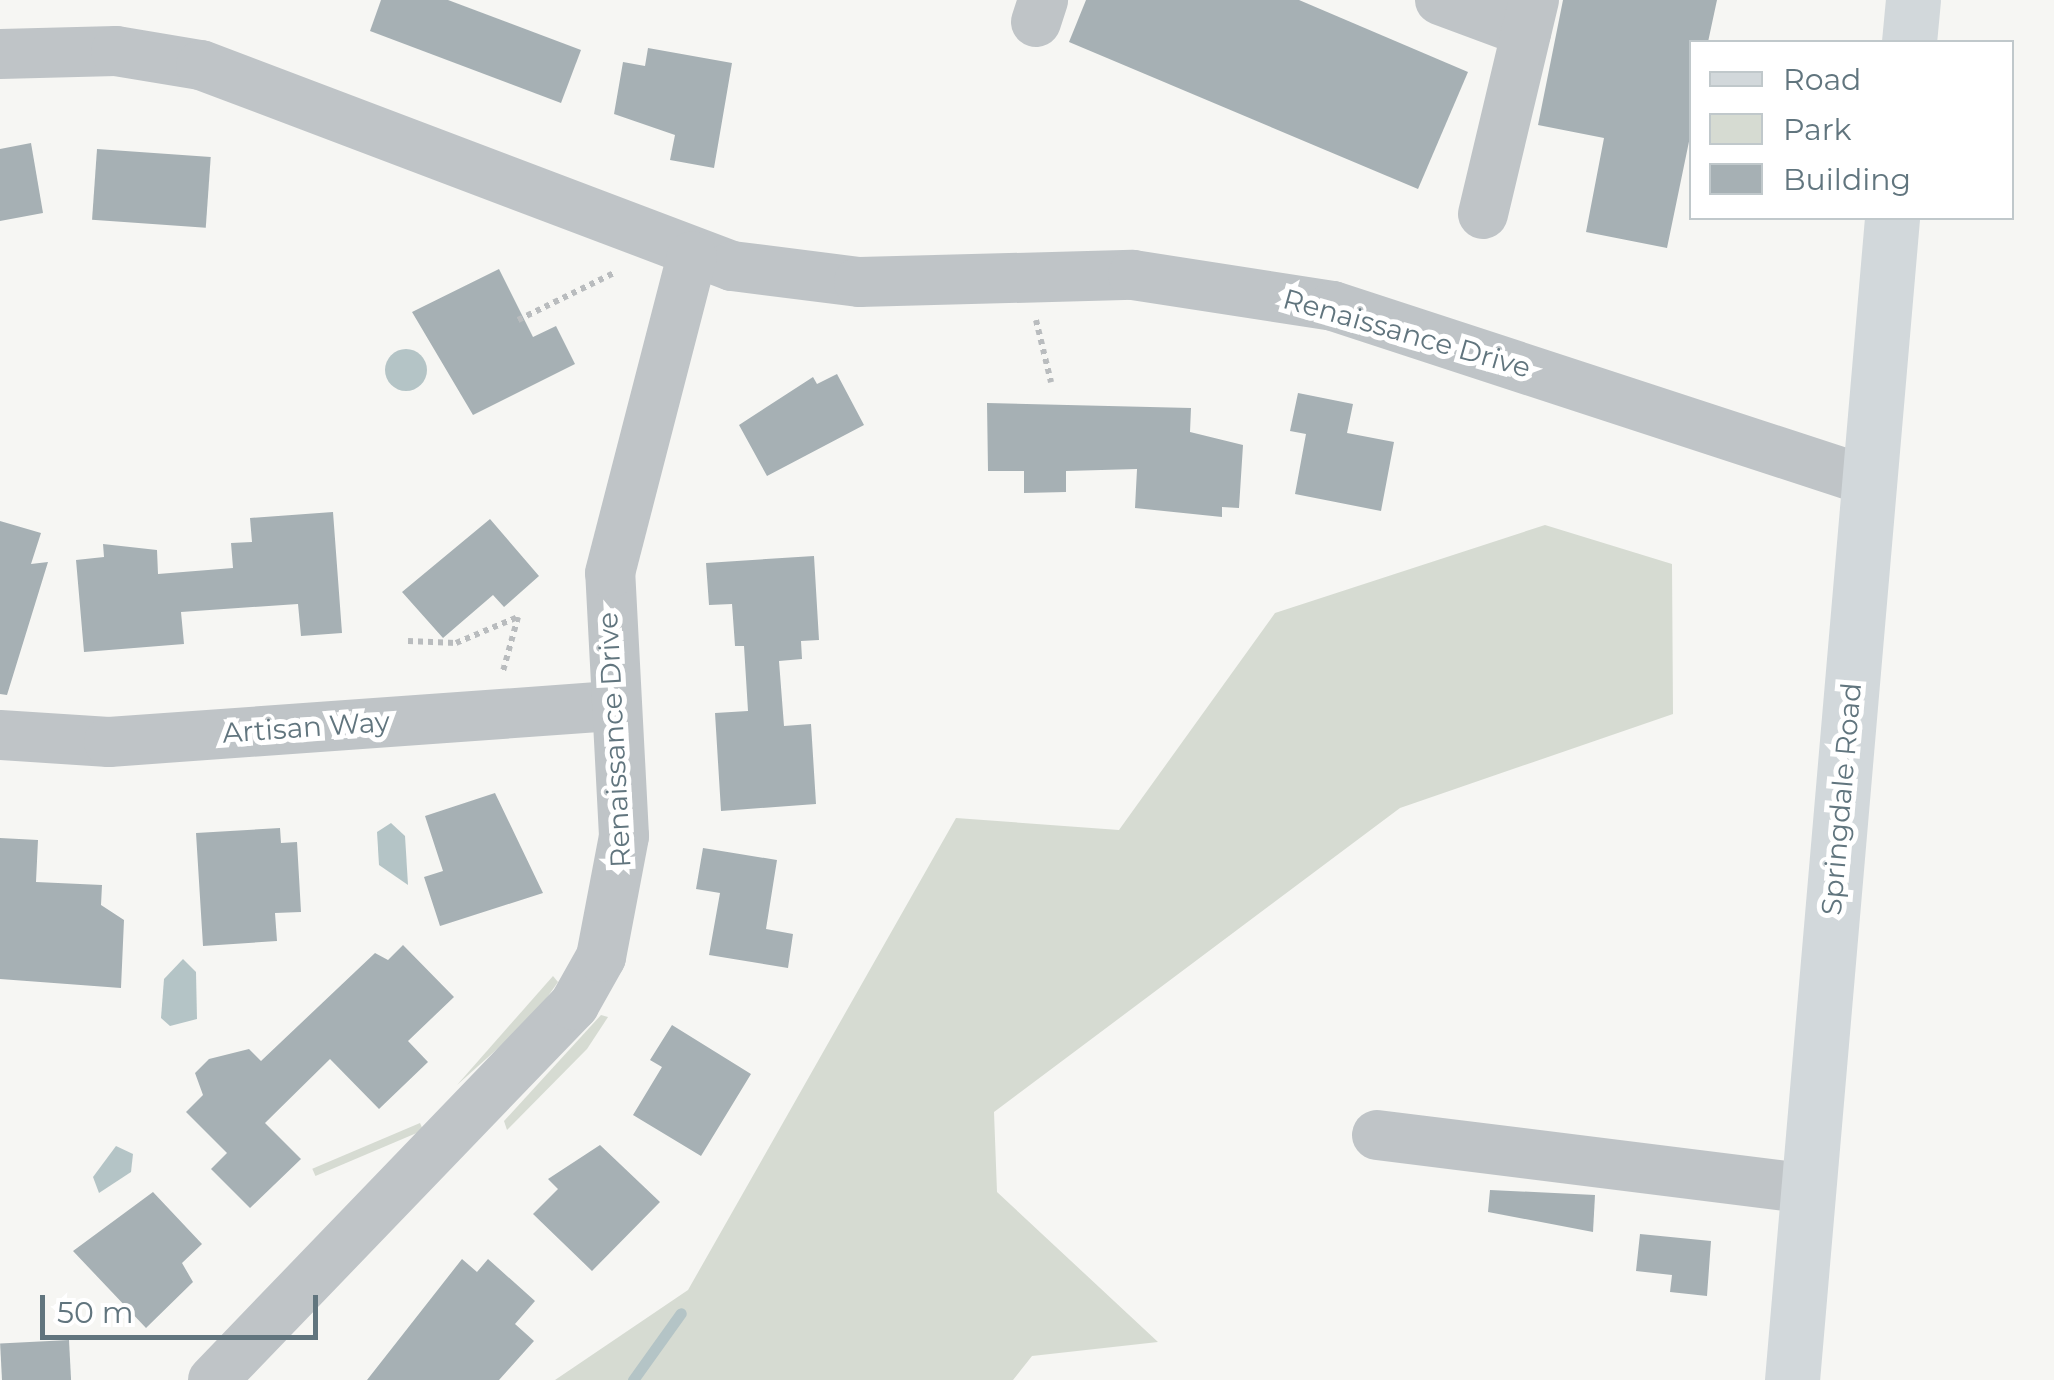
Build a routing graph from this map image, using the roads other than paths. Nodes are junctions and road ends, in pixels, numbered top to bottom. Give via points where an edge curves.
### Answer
1 (1440, 0) edge
2 (1913, 0) edge
3 (1530, 16) edge
4 (1909, 40) edge
5 (0, 54) edge
6 (1483, 214) dead end
7 (1892, 220) edge
8 (692, 256) junction
9 (1868, 481) junction
10 (612, 706) junction
11 (0, 735) edge
12 (1377, 1135) dead end
13 (1808, 1189) junction
14 (213, 1380) edge
15 (1792, 1380) edge

1 - 3 street
2 - 4 main road
3 - 6 street
5 - 8 street, Renaissance Drive via 116,51 201,66
7 - 9 main road, Springdale Road
8 - 9 street, Renaissance Drive via 859,282 1133,275 1282,295 1391,322
8 - 10 street, Renaissance Drive via 614,547
9 - 13 main road, Springdale Road
10 - 11 street, Artisan Way via 85,743
10 - 14 street, Renaissance Drive via 623,857 610,932 590,980
12 - 13 street
13 - 15 main road, Springdale Road

